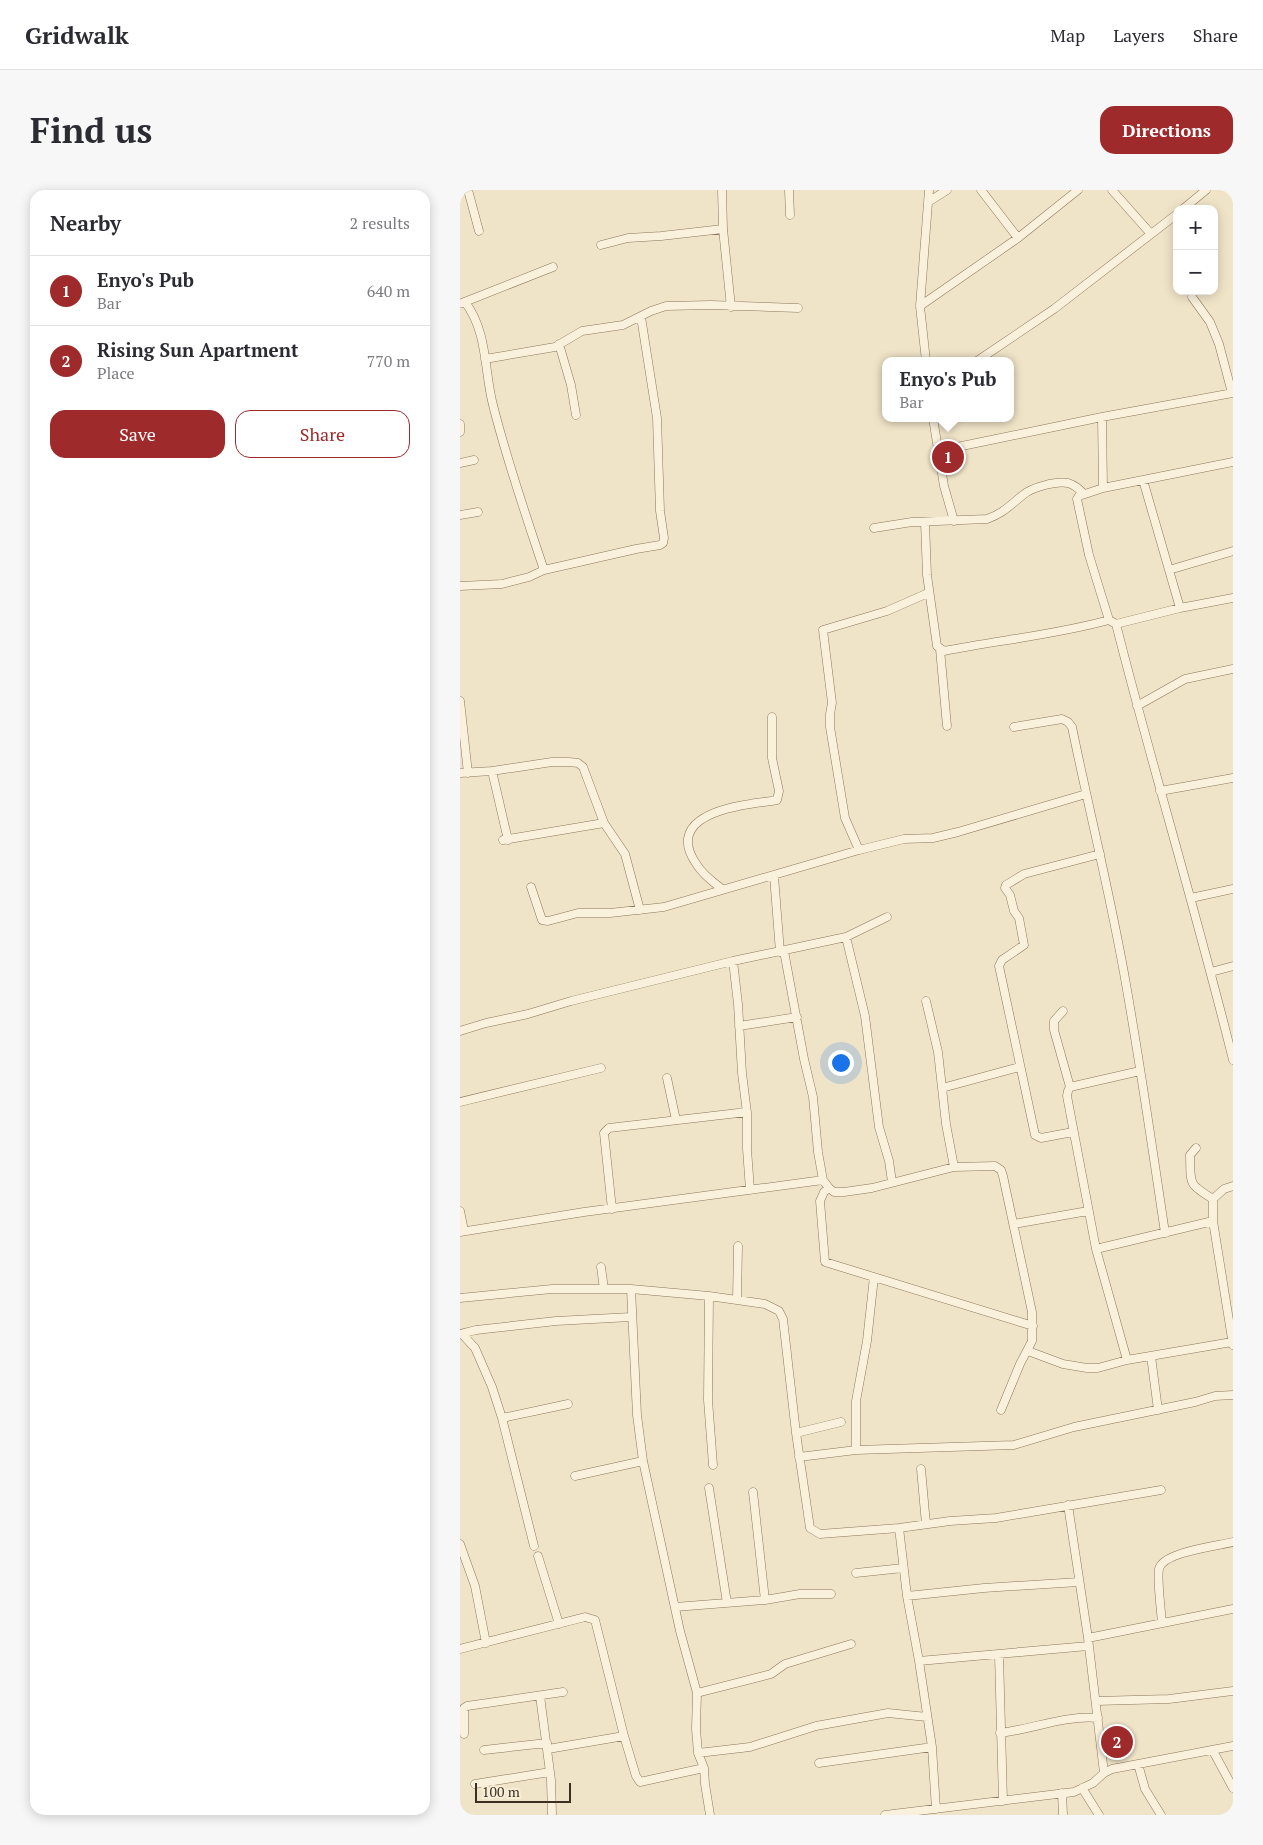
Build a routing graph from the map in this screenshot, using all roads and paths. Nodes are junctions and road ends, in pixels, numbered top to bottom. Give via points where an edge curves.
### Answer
1 (468, 190) edge
2 (722, 190) edge
3 (789, 190) edge
4 (929, 190) edge
5 (947, 190) edge
6 (981, 190) edge
7 (1078, 190) edge
8 (1112, 190) edge
9 (1206, 190) edge
10 (928, 202) junction
11 (1188, 205) edge
12 (790, 215) dead end
13 (1173, 217) edge
14 (723, 229) junction
15 (479, 231) dead end
16 (1152, 234) junction
17 (1018, 238) junction
18 (601, 245) dead end
19 (553, 267) dead end
20 (1192, 297) dead end
21 (463, 303) edge
22 (920, 306) junction
23 (731, 307) junction
24 (798, 308) dead end
25 (641, 317) junction
26 (560, 344) junction
27 (926, 357) edge
28 (983, 357) edge
29 (485, 359) junction
30 (1232, 393) edge
31 (576, 415) dead end
32 (1102, 417) junction
33 (934, 422) edge
34 (460, 424) edge
35 (460, 432) edge
36 (938, 451) junction
37 (474, 460) dead end
38 (1233, 462) edge
39 (460, 463) edge
40 (1143, 480) junction
41 (1103, 488) junction
42 (1084, 494) junction
43 (478, 512) dead end
44 (460, 515) edge
45 (954, 521) junction
46 (926, 522) junction
47 (874, 528) dead end
48 (1233, 551) edge
49 (544, 570) junction
50 (1169, 570) junction
51 (460, 586) edge
52 (928, 593) junction
53 (1233, 598) edge
54 (1180, 608) junction
55 (1112, 622) junction
56 (940, 649) junction
57 (1233, 669) edge
58 (460, 701) edge
59 (1137, 706) junction
60 (772, 717) dead end
61 (946, 726) dead end
62 (1014, 727) dead end
63 (492, 771) junction
64 (464, 773) edge
65 (1233, 778) edge
66 (1160, 791) junction
67 (1086, 794) junction
68 (604, 824) junction
69 (859, 850) junction
70 (1100, 854) junction
71 (774, 876) junction
72 (531, 887) dead end
73 (722, 889) junction
74 (1233, 889) edge
75 (1191, 898) junction
76 (640, 910) junction
77 (886, 917) dead end
78 (846, 937) junction
79 (782, 952) junction
80 (734, 962) junction
81 (1233, 966) edge
82 (1211, 972) junction
83 (926, 1001) dead end
84 (1063, 1010) dead end
85 (797, 1017) junction
86 (739, 1026) junction
87 (460, 1031) edge
88 (1233, 1060) edge
89 (1019, 1067) junction
90 (601, 1068) dead end
91 (1140, 1071) junction
92 (667, 1078) dead end
93 (942, 1088) junction
94 (1070, 1088) junction
95 (460, 1102) edge
96 (747, 1112) junction
97 (676, 1120) junction
98 (1073, 1132) junction
99 (1196, 1148) dead end
100 (954, 1167) junction
101 (822, 1180) junction
102 (892, 1182) junction
103 (1233, 1186) edge
104 (829, 1188) junction
105 (750, 1190) junction
106 (1213, 1199) junction
107 (612, 1209) junction
108 (1088, 1210) junction
109 (460, 1211) edge
110 (1213, 1221) junction
111 (1014, 1224) junction
112 (462, 1231) edge
113 (1165, 1233) junction
114 (738, 1246) dead end
115 (1096, 1249) junction
116 (602, 1267) dead end
117 (874, 1277) junction
118 (604, 1289) junction
119 (631, 1290) junction
120 (709, 1296) junction
121 (460, 1298) edge
122 (737, 1300) junction
123 (632, 1317) junction
124 (1033, 1326) junction
125 (476, 1330) junction
126 (1231, 1330) edge
127 (461, 1334) edge
128 (1233, 1344) edge
129 (475, 1348) junction
130 (1028, 1351) junction
131 (1151, 1356) junction
132 (1127, 1360) junction
133 (1233, 1395) edge
134 (568, 1404) dead end
135 (1001, 1410) dead end
136 (1158, 1410) junction
137 (502, 1418) junction
138 (841, 1422) dead end
139 (796, 1433) junction
140 (856, 1450) junction
141 (799, 1456) junction
142 (643, 1461) junction
143 (713, 1465) dead end
144 (922, 1469) dead end
145 (575, 1476) dead end
146 (709, 1488) dead end
147 (1160, 1490) dead end
148 (753, 1492) dead end
149 (1068, 1505) junction
150 (926, 1524) junction
151 (899, 1528) junction
152 (1233, 1542) edge
153 (460, 1544) edge
154 (534, 1546) dead end
155 (538, 1556) dead end
156 (904, 1568) junction
157 (856, 1573) dead end
158 (1079, 1582) junction
159 (831, 1594) dead end
160 (907, 1596) junction
161 (765, 1600) junction
162 (726, 1603) junction
163 (675, 1607) junction
164 (1233, 1608) edge
165 (1162, 1623) junction
166 (559, 1624) junction
167 (1088, 1642) junction
168 (486, 1643) junction
169 (851, 1644) dead end
170 (460, 1649) edge
171 (998, 1655) junction
172 (919, 1661) junction
173 (1233, 1691) edge
174 (563, 1692) dead end
175 (696, 1693) junction
176 (540, 1696) junction
177 (1096, 1701) junction
178 (927, 1717) junction
179 (1098, 1718) junction
180 (1000, 1732) junction
181 (464, 1734) dead end
182 (624, 1736) junction
183 (547, 1746) junction
184 (1233, 1746) edge
185 (932, 1748) junction
186 (484, 1750) dead end
187 (1213, 1750) junction
188 (698, 1753) junction
189 (819, 1763) dead end
190 (1138, 1764) junction
191 (704, 1768) junction
192 (550, 1772) junction
193 (1104, 1773) junction
194 (475, 1784) dead end
195 (1082, 1788) junction
196 (1233, 1788) edge
197 (1062, 1793) junction
198 (1003, 1801) junction
199 (936, 1809) junction
200 (552, 1815) edge
201 (710, 1815) edge
202 (885, 1815) edge
203 (1063, 1815) edge
204 (1099, 1815) edge
205 (1161, 1815) edge

1 - 15 street
2 - 14 street
3 - 12 street
4 - 10 street
5 - 10 street
6 - 17 street
7 - 17 street
8 - 16 street
9 - 11 street
10 - 22 street
13 - 16 street
14 - 18 street via 628,238
14 - 23 street
16 - 28 street via 1054,309
17 - 22 street
19 - 21 street
20 - 30 street via 1210,322
21 - 29 street via 473,315
22 - 27 street
23 - 24 street
23 - 25 street via 666,306
25 - 26 street via 623,325 582,331
25 - 49 street via 657,418 663,543
26 - 29 street
26 - 31 street
29 - 49 street via 499,428
30 - 32 street
32 - 36 street
32 - 41 street
33 - 36 street
34 - 35 street
36 - 45 street
37 - 39 street
38 - 40 street
40 - 41 street
40 - 50 street
41 - 42 street
42 - 45 street via 1067,483 1039,486 998,515 982,520
42 - 55 street via 1079,496 1077,503 1089,555
43 - 44 street
45 - 46 street
46 - 47 street
46 - 52 street
48 - 50 street
49 - 51 street via 502,584
50 - 54 street
52 - 56 street
52 - 69 street via 887,611 822,630 838,781 845,818
53 - 54 street
54 - 55 street
55 - 56 street via 944,651
55 - 59 street
56 - 61 street
57 - 59 street via 1185,679
58 - 64 street
59 - 66 street
60 - 73 street via 772,758 780,791 776,800 705,817 688,834 689,853 697,866
62 - 67 street via 1062,719 1068,722 1072,727
63 - 64 street
63 - 68 street via 552,762 578,763 583,767
63 - 68 street via 505,840
65 - 66 street
66 - 75 street
67 - 69 street via 958,832 933,838 904,839
67 - 70 street
68 - 76 street via 625,854
69 - 71 street
70 - 89 street via 1024,874 1006,885 1019,918 1024,945 1002,960 999,966
70 - 91 street
71 - 73 street
71 - 79 street
72 - 76 street via 542,920 578,913
73 - 76 street via 664,907
74 - 75 street
75 - 82 street
77 - 78 street
78 - 79 street
78 - 102 street via 866,1016 879,1127
79 - 80 street
79 - 85 street
80 - 86 street
80 - 87 street
81 - 82 street
82 - 88 street
83 - 93 street via 938,1052
84 - 94 street via 1054,1021 1054,1030
85 - 86 street
85 - 101 street via 814,1097
86 - 96 street
89 - 93 street
89 - 98 street via 1037,1137
90 - 95 street
91 - 94 street
91 - 113 street
92 - 97 street
93 - 100 street
94 - 98 street via 1067,1096
96 - 97 street
96 - 105 street
97 - 107 street via 606,1130
98 - 108 street
99 - 106 street via 1190,1155 1192,1183
100 - 102 street
100 - 111 street via 995,1166 1001,1170
101 - 104 street
101 - 105 street
102 - 104 street via 844,1192 834,1192
103 - 106 street
104 - 117 street via 820,1201 826,1262
105 - 107 street
106 - 110 street
107 - 112 street
108 - 111 street
108 - 115 street
109 - 112 street
110 - 113 street
110 - 126 street
111 - 124 street
113 - 115 street
114 - 122 street
115 - 132 street
116 - 118 street
117 - 124 street
117 - 140 street via 856,1401
118 - 119 street
118 - 121 street via 552,1289
119 - 120 street
119 - 123 street
120 - 122 street
120 - 143 street via 708,1400
122 - 139 street via 765,1304 779,1311 783,1319
123 - 125 street
123 - 142 street
124 - 130 street
125 - 127 street
125 - 129 street
126 - 128 street
127 - 129 street
128 - 131 street
129 - 137 street
130 - 132 street via 1063,1364 1087,1368
130 - 135 street
131 - 132 street
131 - 136 street
133 - 136 street via 1215,1396
134 - 137 street
136 - 140 street via 1074,1427 1014,1445
137 - 154 street
138 - 139 street
139 - 141 street
140 - 141 street
141 - 151 street via 810,1528 814,1532
142 - 145 street
142 - 163 street
144 - 150 street
146 - 162 street
147 - 149 street
148 - 161 street
149 - 150 street via 996,1518
149 - 158 street
150 - 151 street
151 - 156 street
152 - 165 street via 1164,1560 1159,1568
153 - 168 street via 475,1586
155 - 166 street
156 - 157 street
156 - 160 street
158 - 160 street
158 - 167 street
159 - 161 street via 800,1594
160 - 172 street
161 - 162 street
162 - 163 street
163 - 175 street
164 - 165 street
165 - 167 street
166 - 168 street
166 - 182 street via 585,1617 595,1620
167 - 171 street
167 - 177 street
168 - 170 street
169 - 175 street via 785,1664 771,1674
171 - 172 street
171 - 180 street
172 - 178 street
173 - 177 street via 1169,1699
174 - 176 street
175 - 188 street
176 - 181 street via 467,1706 462,1712
176 - 183 street
177 - 179 street
178 - 185 street
178 - 188 street via 888,1713 816,1726 750,1747
179 - 180 street via 1077,1718
179 - 193 street
180 - 198 street
182 - 183 street
182 - 191 street via 640,1782
183 - 186 street
183 - 192 street
184 - 187 street
185 - 189 street
185 - 199 street
187 - 190 street
187 - 196 street
188 - 191 street
190 - 193 street
190 - 205 street via 1145,1789
191 - 201 street
192 - 194 street
192 - 200 street
193 - 195 street
195 - 197 street
195 - 204 street
197 - 198 street
197 - 203 street
198 - 199 street
199 - 202 street

